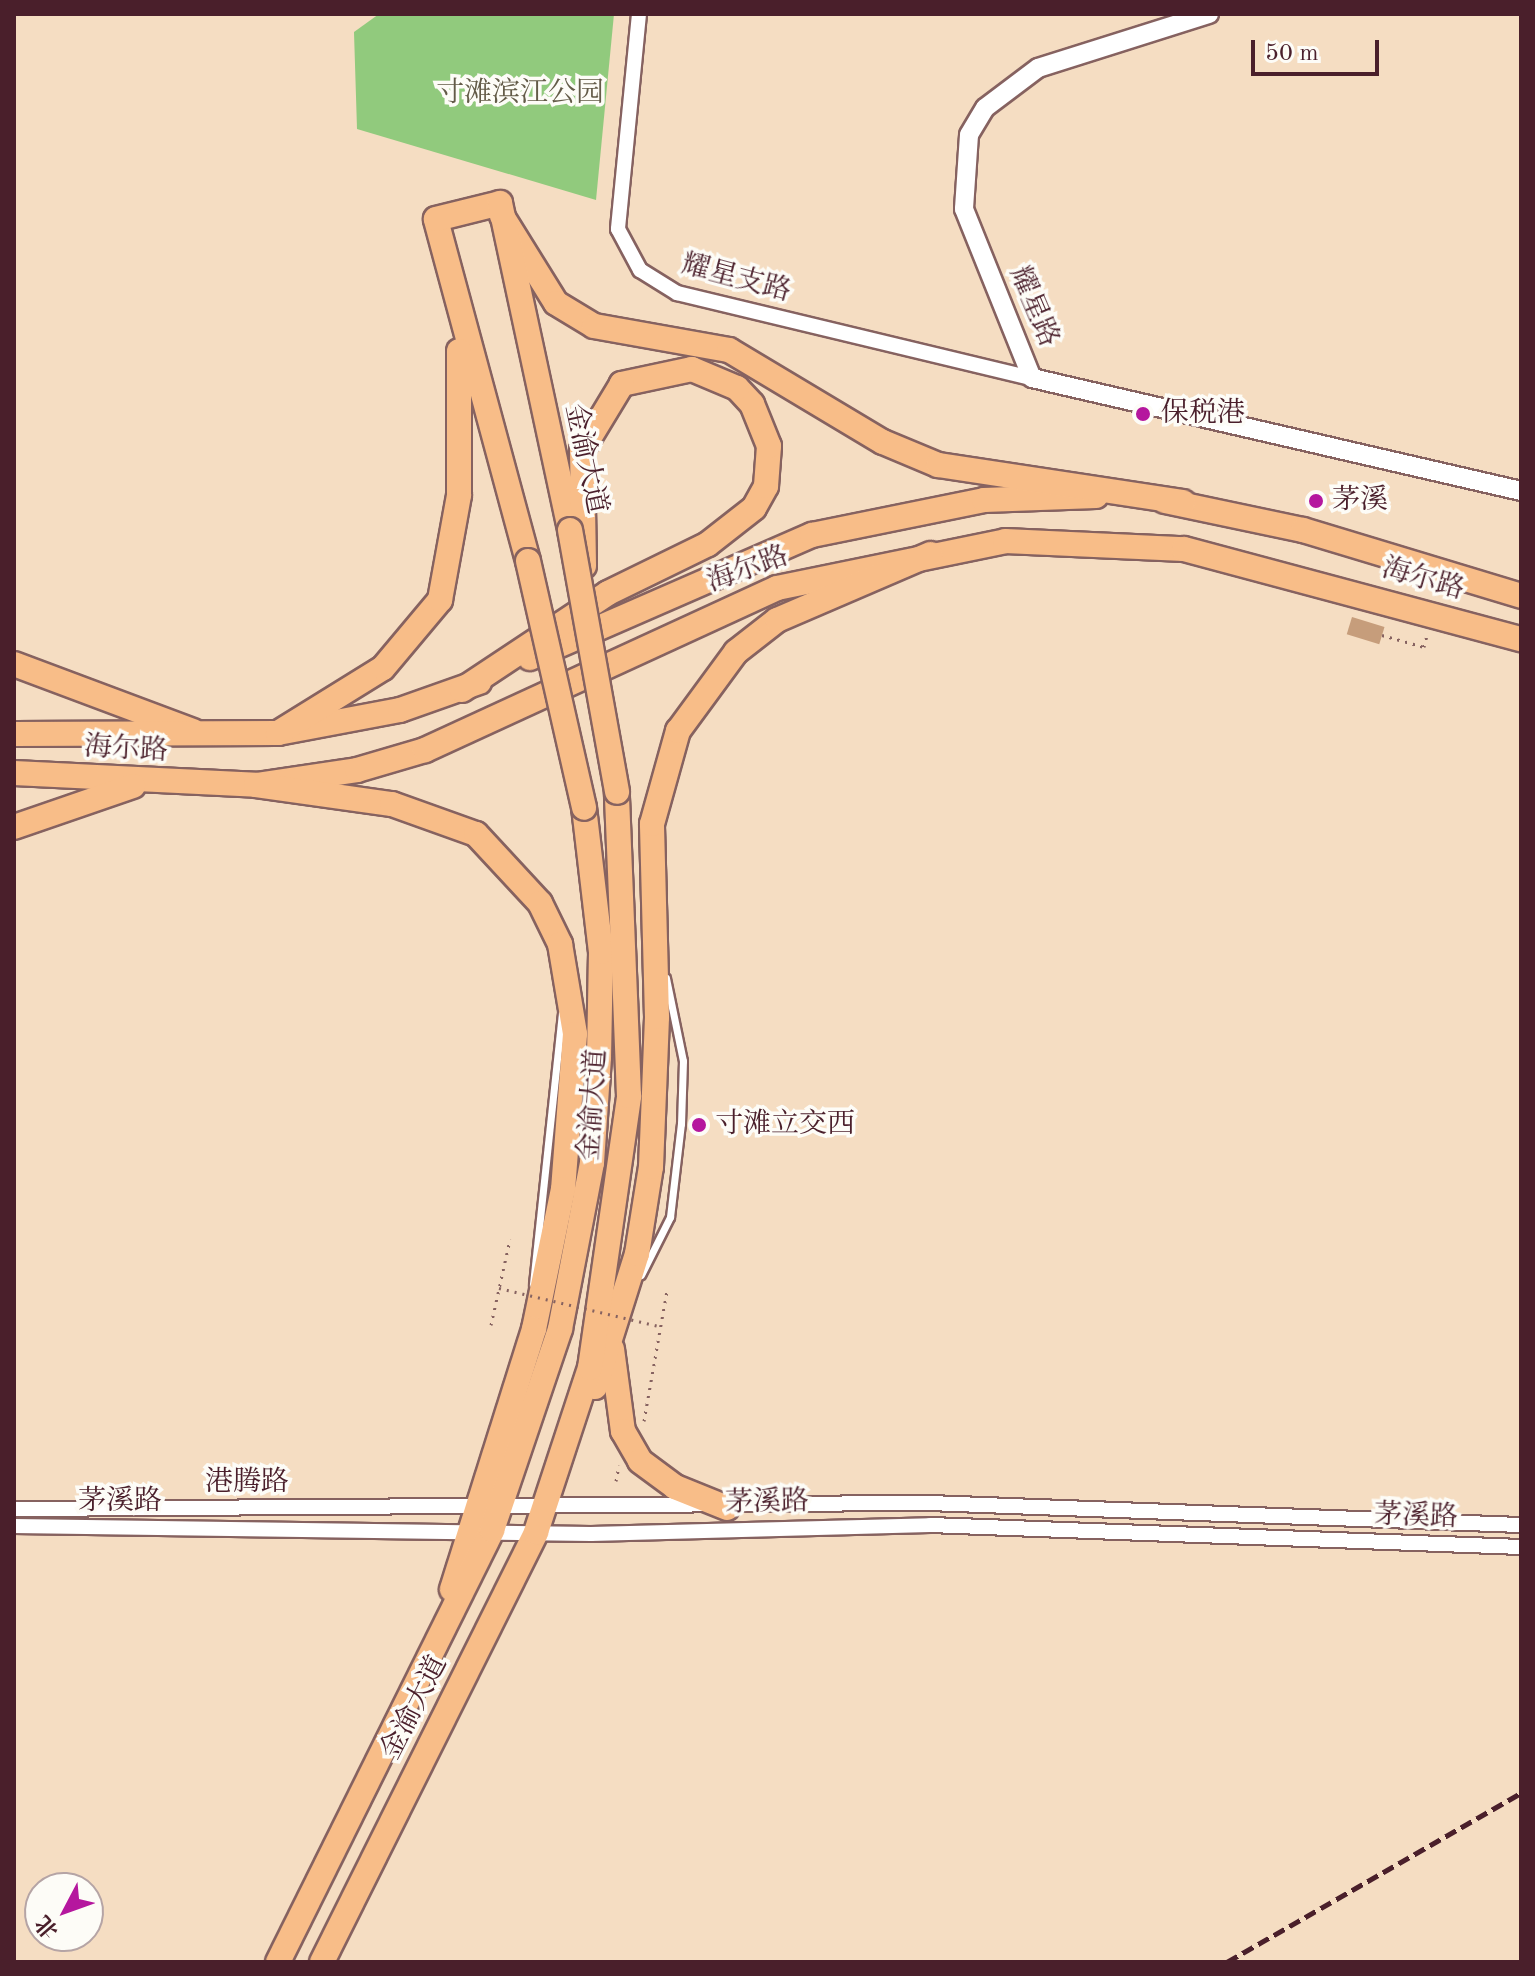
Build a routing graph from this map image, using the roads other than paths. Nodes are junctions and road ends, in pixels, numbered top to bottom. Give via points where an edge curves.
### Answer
1 (639, 14) edge
2 (1209, 14) edge
3 (501, 209) junction
4 (451, 277) junction
5 (1032, 378) junction
6 (1521, 491) edge
7 (1183, 502) junction
8 (576, 527) junction
9 (930, 554) junction
10 (1521, 596) edge
11 (1521, 639) edge
12 (14, 664) edge
13 (462, 690) junction
14 (278, 733) junction
15 (14, 734) edge
16 (211, 736) junction
17 (14, 773) edge
18 (140, 783) junction
19 (256, 785) junction
20 (14, 827) edge
21 (612, 1349) junction
22 (569, 1444) junction
23 (727, 1508) junction
24 (14, 1509) edge
25 (432, 1509) joint
26 (469, 1519) junction
27 (497, 1519) junction
28 (540, 1520) junction
29 (1521, 1525) edge
30 (14, 1526) edge
31 (1521, 1547) edge
32 (443, 1631) junction
33 (278, 1962) edge
34 (322, 1962) edge

1 - 5 street, 耀星支路 via 618,229 640,270 677,293
2 - 5 street, 耀星路 via 1038,68 993,100 969,135 964,209
3 - 4 main road, 金渝大道 via 436,219
3 - 7 main road via 556,303 594,326 729,350 871,436 938,465
3 - 8 main road, 金渝大道
4 - 14 main road via 464,425 440,600 383,668
4 - 27 main road, 金渝大道, bridge via 528,561 584,808 601,952 592,1163 560,1329
5 - 6 street, 耀星路
7 - 10 main road, 海尔路
7 - 13 main road, 海尔路 via 984,500 812,535 693,581
8 - 13 main road via 582,450 622,384 692,369 715,376 752,404 770,465 754,508 708,544 608,593
8 - 22 main road, 金渝大道, bridge via 617,792 629,1096 590,1368
9 - 11 main road, 海尔路 via 1005,541 1184,549
9 - 19 main road, 海尔路 via 777,588 425,750 357,770
9 - 21 main road via 777,620 705,688 678,731 652,824 651,1167
12 - 16 main road
13 - 14 main road, 海尔路
14 - 16 main road, 海尔路
15 - 16 main road, 海尔路
17 - 18 main road, 海尔路
18 - 19 main road, 海尔路
18 - 20 main road
19 - 26 main road via 392,804 476,834 540,903 569,985 571,1116 534,1329
21 - 22 main road
21 - 23 main road via 623,1431 640,1461 675,1487
22 - 28 main road, 金渝大道
23 - 28 street, 茅溪路
23 - 29 street, 茅溪路 via 929,1503
24 - 25 street, 港腾路
25 - 26 street, 茅溪路
26 - 27 street, 茅溪路
26 - 27 street, 茅溪路
26 - 30 street, 茅溪路
26 - 32 main road
27 - 28 street, 茅溪路
27 - 28 street, 茅溪路
27 - 32 main road, 金渝大道
28 - 31 street, 茅溪路 via 930,1525
28 - 34 main road, 金渝大道
32 - 33 main road, 金渝大道

